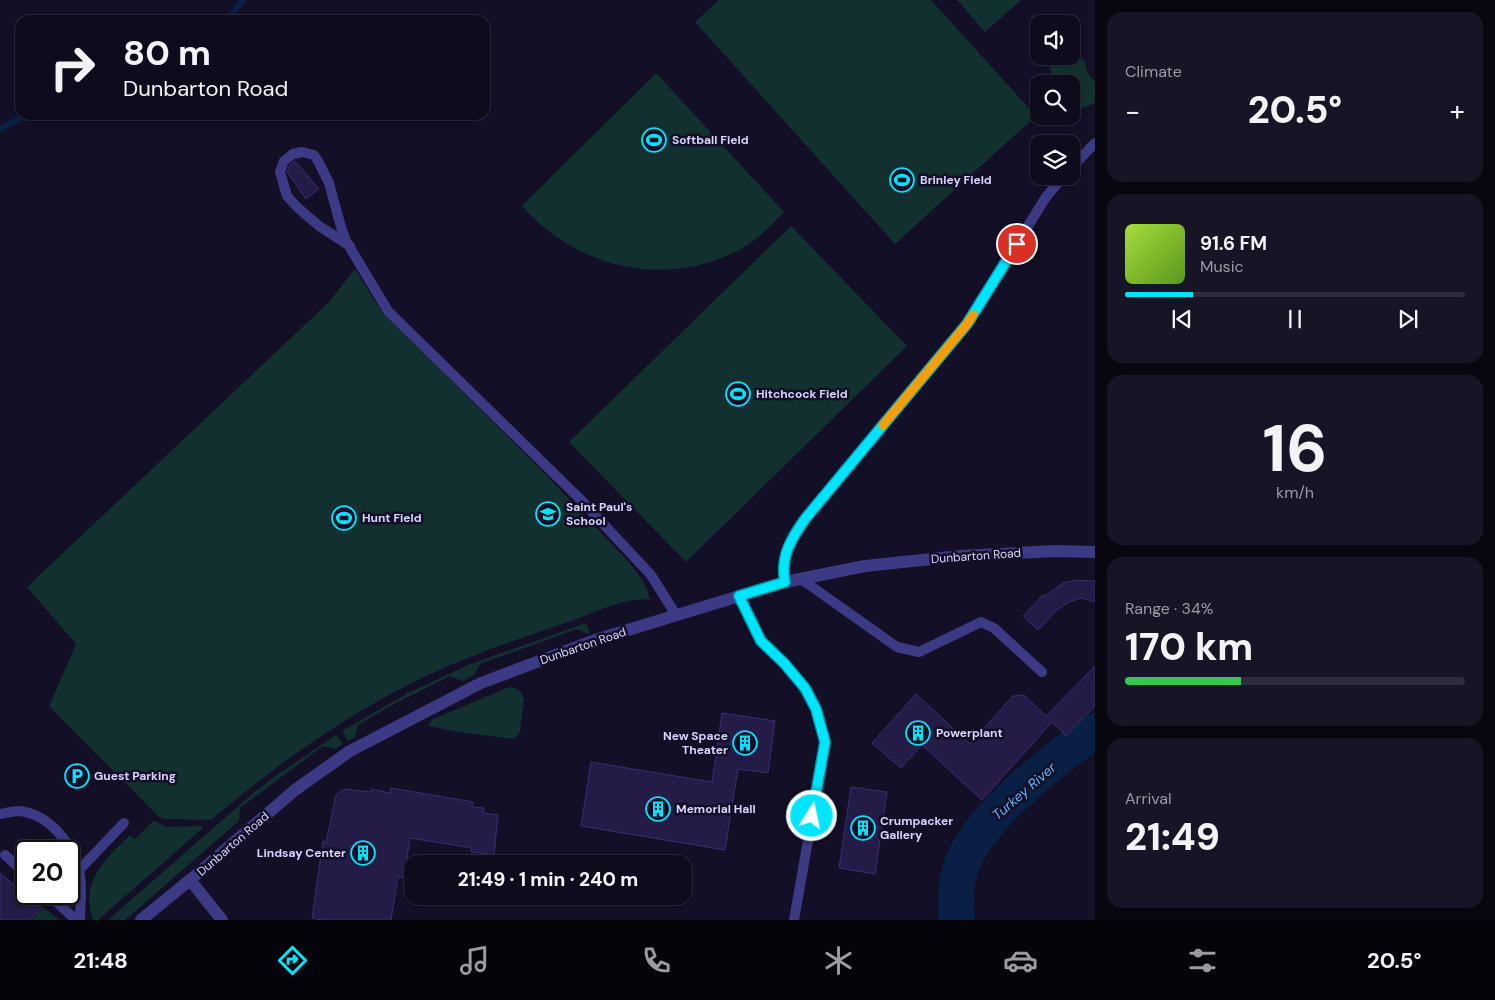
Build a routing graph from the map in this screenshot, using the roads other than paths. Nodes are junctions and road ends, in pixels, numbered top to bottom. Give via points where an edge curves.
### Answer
1 (1095, 142) edge
2 (1080, 158) edge
3 (1056, 185) edge
4 (350, 246) junction
5 (1095, 552) edge
6 (801, 579) junction
7 (785, 582) junction
8 (739, 596) junction
9 (676, 615) junction
10 (1042, 672) dead end
11 (0, 814) edge
12 (124, 823) dead end
13 (64, 840) edge
14 (5, 855) dead end
15 (15, 864) edge
16 (80, 869) edge
17 (190, 880) junction
18 (61, 905) edge
19 (79, 905) edge
20 (78, 920) edge
21 (141, 920) edge
22 (222, 920) edge
23 (794, 920) edge

1 - 2 lane
3 - 7 lane via 967,324 791,539 782,569
4 - 4 lane via 341,227 329,183 318,161 314,155 293,154 284,161 280,172 287,196 319,226
4 - 9 lane via 388,311 579,498 652,575
5 - 6 street, Dunbarton Road via 960,556 865,566
6 - 7 street, Dunbarton Road
6 - 10 lane via 897,647 919,652 981,622 994,628
7 - 8 street, Dunbarton Road
8 - 9 street, Dunbarton Road
8 - 23 lane via 761,641 805,688 816,709 825,742
9 - 17 street, Dunbarton Road via 595,640 481,683 350,751 296,790
11 - 13 lane via 18,811 35,816 48,822
12 - 16 lane
14 - 15 lane
17 - 21 street, Dunbarton Road
17 - 22 street
18 - 20 lane
19 - 20 lane

